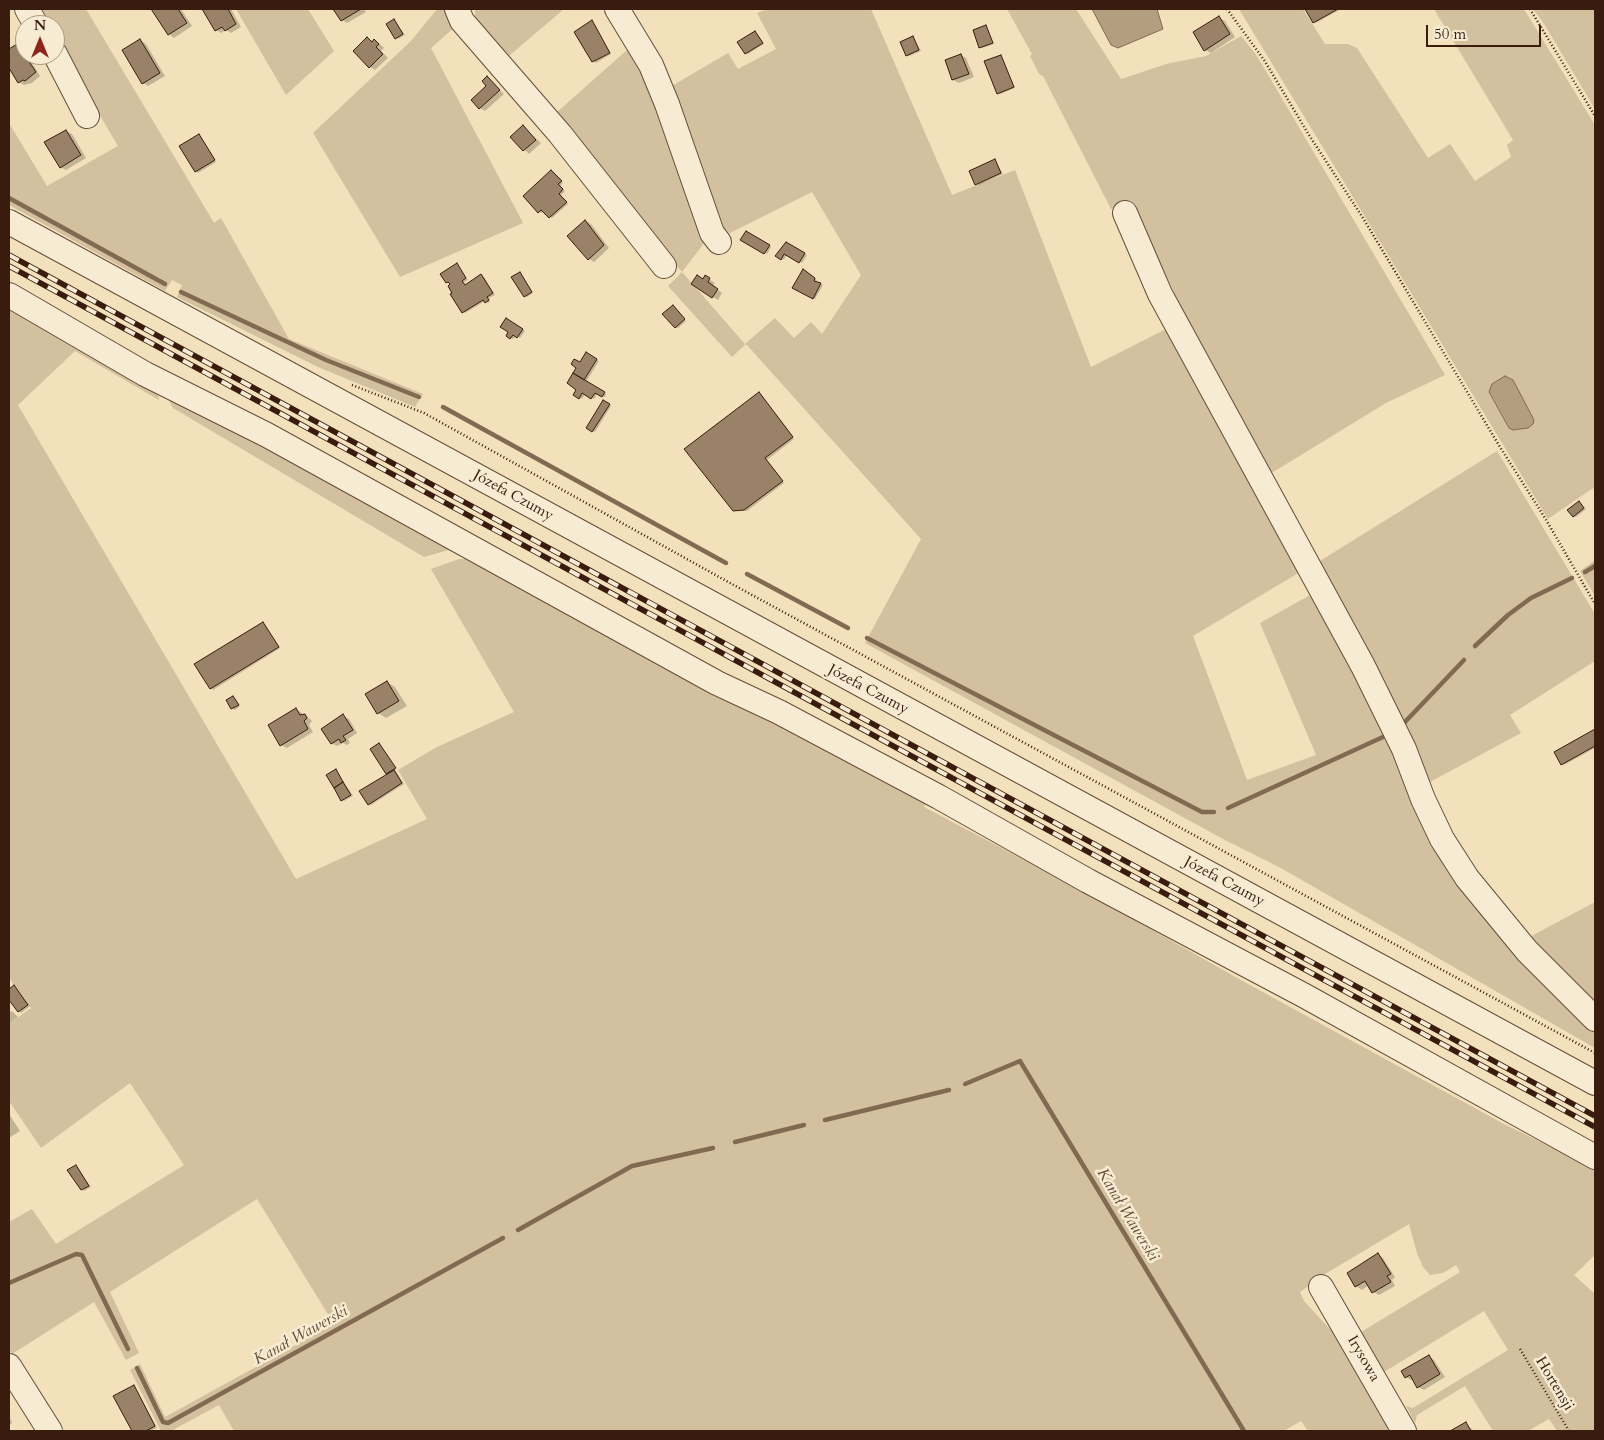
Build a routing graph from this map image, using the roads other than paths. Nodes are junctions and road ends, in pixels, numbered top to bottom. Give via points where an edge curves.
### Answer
1 (457, 9) edge
2 (617, 9) edge
3 (61, 65) edge
4 (87, 116) dead end
5 (1125, 213) dead end
6 (9, 222) edge
7 (719, 242) dead end
8 (664, 266) dead end
9 (9, 295) edge
10 (1595, 1019) edge
11 (1595, 1083) edge
12 (1595, 1157) edge
13 (1322, 1287) dead end
14 (9, 1366) edge
15 (50, 1431) edge
16 (1404, 1431) edge

1 - 8 street via 462,21 560,134
2 - 7 street via 651,66 671,113 712,233
3 - 4 street
5 - 10 street via 1160,294 1363,666 1404,749 1442,839 1467,878 1527,951
6 - 11 street, Józefa Czumy
9 - 12 street via 145,374 266,435 717,683 779,712 938,797
13 - 16 street, Irysowa
14 - 15 street

